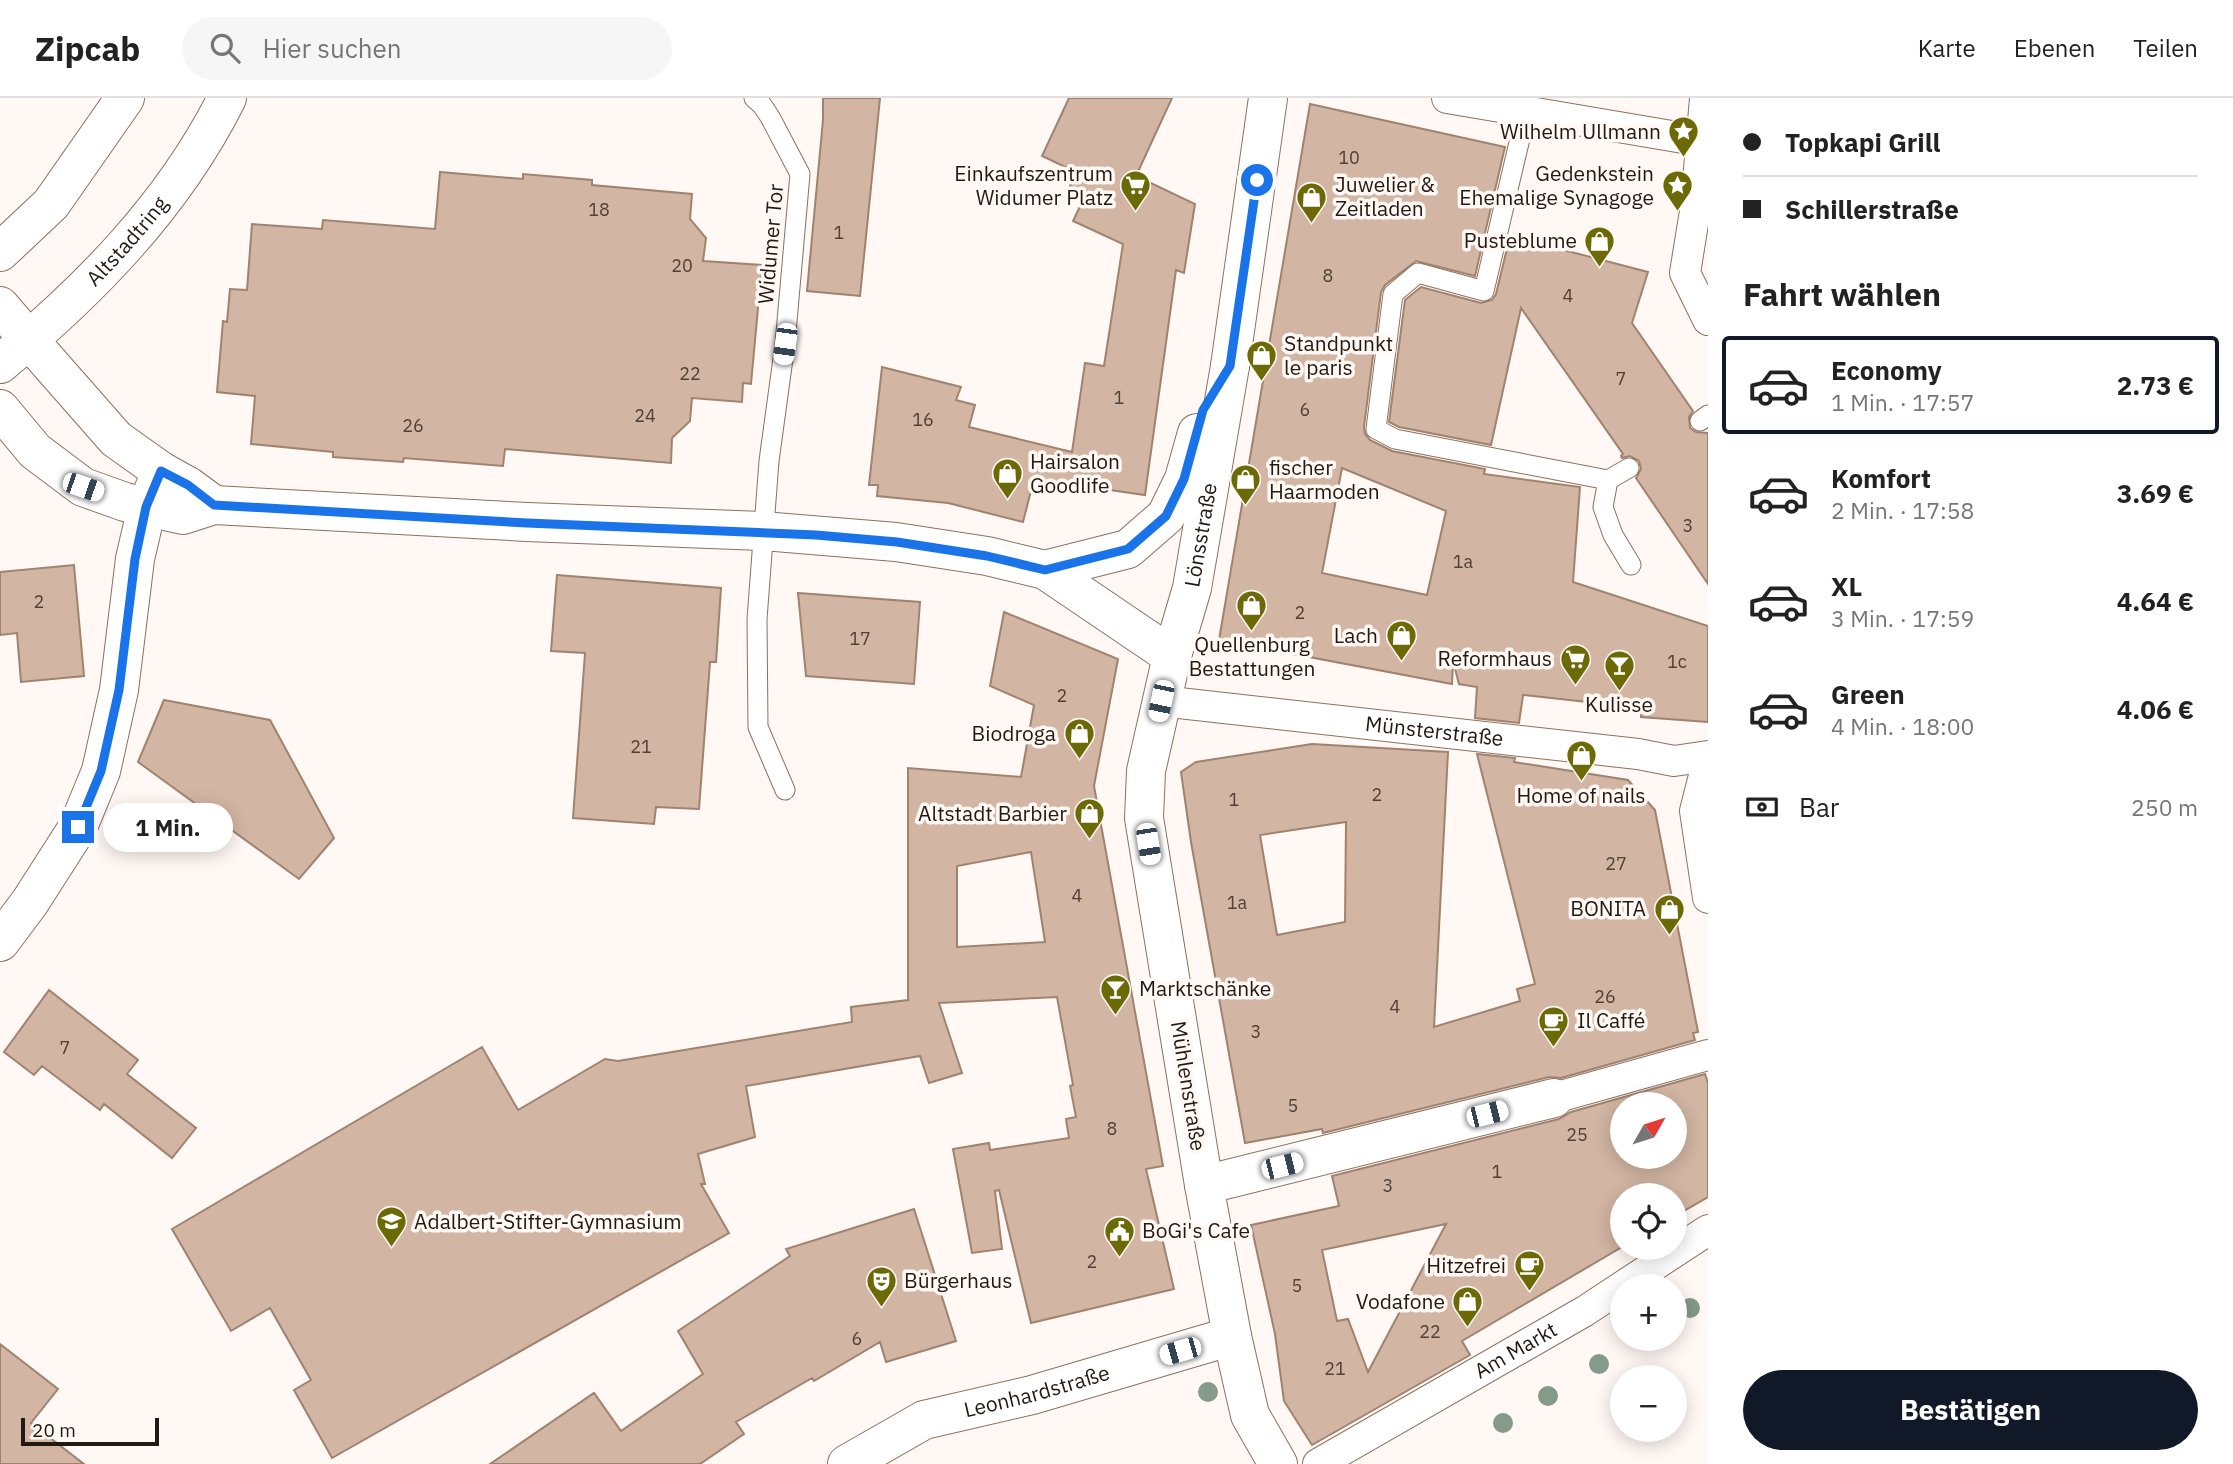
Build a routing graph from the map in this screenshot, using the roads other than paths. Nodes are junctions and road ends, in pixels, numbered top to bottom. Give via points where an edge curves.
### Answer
1 (125, 98) edge
2 (249, 98) edge
3 (754, 98) edge
4 (1268, 98) edge
5 (1447, 98) edge
6 (1705, 98) edge
7 (220, 111) edge
8 (1526, 113) junction
9 (1701, 141) junction
10 (0, 252) edge
11 (0, 306) edge
12 (1708, 320) edge
13 (29, 340) junction
14 (0, 363) edge
15 (1230, 366) junction
16 (0, 409) edge
17 (1629, 468) dead end
18 (161, 471) junction
19 (1608, 480) junction
20 (214, 505) junction
21 (146, 507) junction
22 (762, 531) junction
23 (1631, 565) dead end
24 (1045, 570) junction
25 (1172, 656) junction
26 (1161, 701) junction
27 (1708, 758) edge
28 (785, 790) dead end
29 (1708, 898) edge
30 (0, 942) edge
31 (1708, 1055) edge
32 (1554, 1098) joint
33 (1204, 1185) junction
34 (1708, 1230) edge
35 (1232, 1336) junction
36 (848, 1464) edge
37 (1278, 1464) edge
38 (1318, 1464) edge

1 - 10 street via 51,204
2 - 7 lane
3 - 22 lane, Widumer Tor via 770,117 800,174
4 - 15 street, Lönsstraße
5 - 8 street
6 - 9 street
7 - 13 street, Altstadtring via 143,226 94,281
8 - 9 street
8 - 19 lane via 1484,291 1418,273 1393,294 1376,429 1395,439
9 - 12 street via 1685,273
11 - 13 street
13 - 14 street, Altstadtring
13 - 18 street via 116,439
15 - 24 street, Lönsstraße via 1203,410 1184,479 1166,516 1128,549
15 - 25 street, Lönsstraße via 1192,587
16 - 21 street via 35,451 83,487
17 - 19 lane
18 - 20 street
18 - 21 street
19 - 23 lane via 1604,507 1613,535
20 - 21 street via 183,515
20 - 22 street
21 - 30 street via 119,690 101,771 78,827
22 - 24 street via 897,542
22 - 28 lane, Widumer Tor via 758,727
24 - 25 street
25 - 26 street, Lönsstraße
26 - 27 street, Münsterstraße via 1674,761
26 - 33 street, Mühlenstraße via 1146,771 1143,818
27 - 29 street via 1695,811
31 - 32 street
32 - 33 street
33 - 35 street, Mühlenstraße
34 - 38 street, Am Markt via 1585,1311
35 - 36 street, Leonhardstraße via 1032,1395 924,1420
35 - 37 street, Mühlenstraße via 1250,1415

